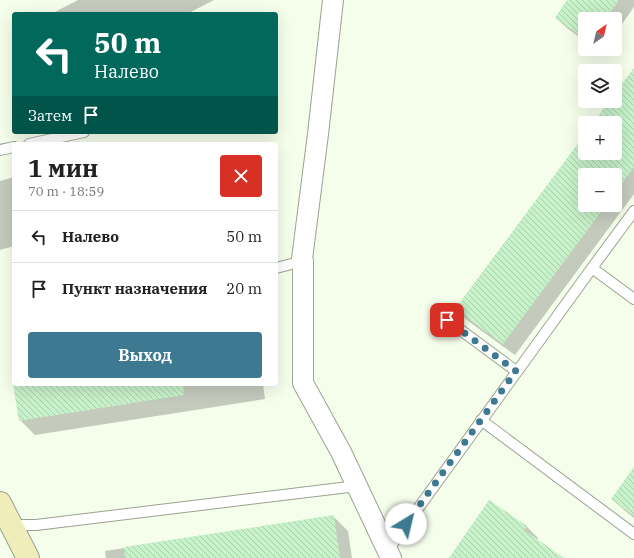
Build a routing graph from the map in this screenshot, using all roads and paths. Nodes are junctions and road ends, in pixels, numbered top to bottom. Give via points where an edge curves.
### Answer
1 (333, 0) edge
2 (75, 134) edge
3 (38, 142) edge
4 (12, 147) edge
5 (0, 150) edge
6 (634, 211) edge
7 (303, 260) junction
8 (278, 267) edge
9 (592, 268) junction
10 (634, 299) edge
11 (447, 320) dead end
12 (516, 371) junction
13 (481, 420) junction
14 (357, 486) junction
15 (0, 504) edge
16 (11, 525) junction
17 (634, 534) edge
18 (389, 554) edge
19 (28, 558) edge

1 - 7 street
2 - 3 lane
4 - 5 lane
6 - 9 lane
7 - 8 lane
7 - 14 street via 303,383
9 - 10 lane
9 - 12 lane
11 - 12 lane
12 - 13 lane
13 - 17 lane
13 - 18 lane
14 - 16 lane via 36,525
14 - 18 street
15 - 16 main road
16 - 19 main road

